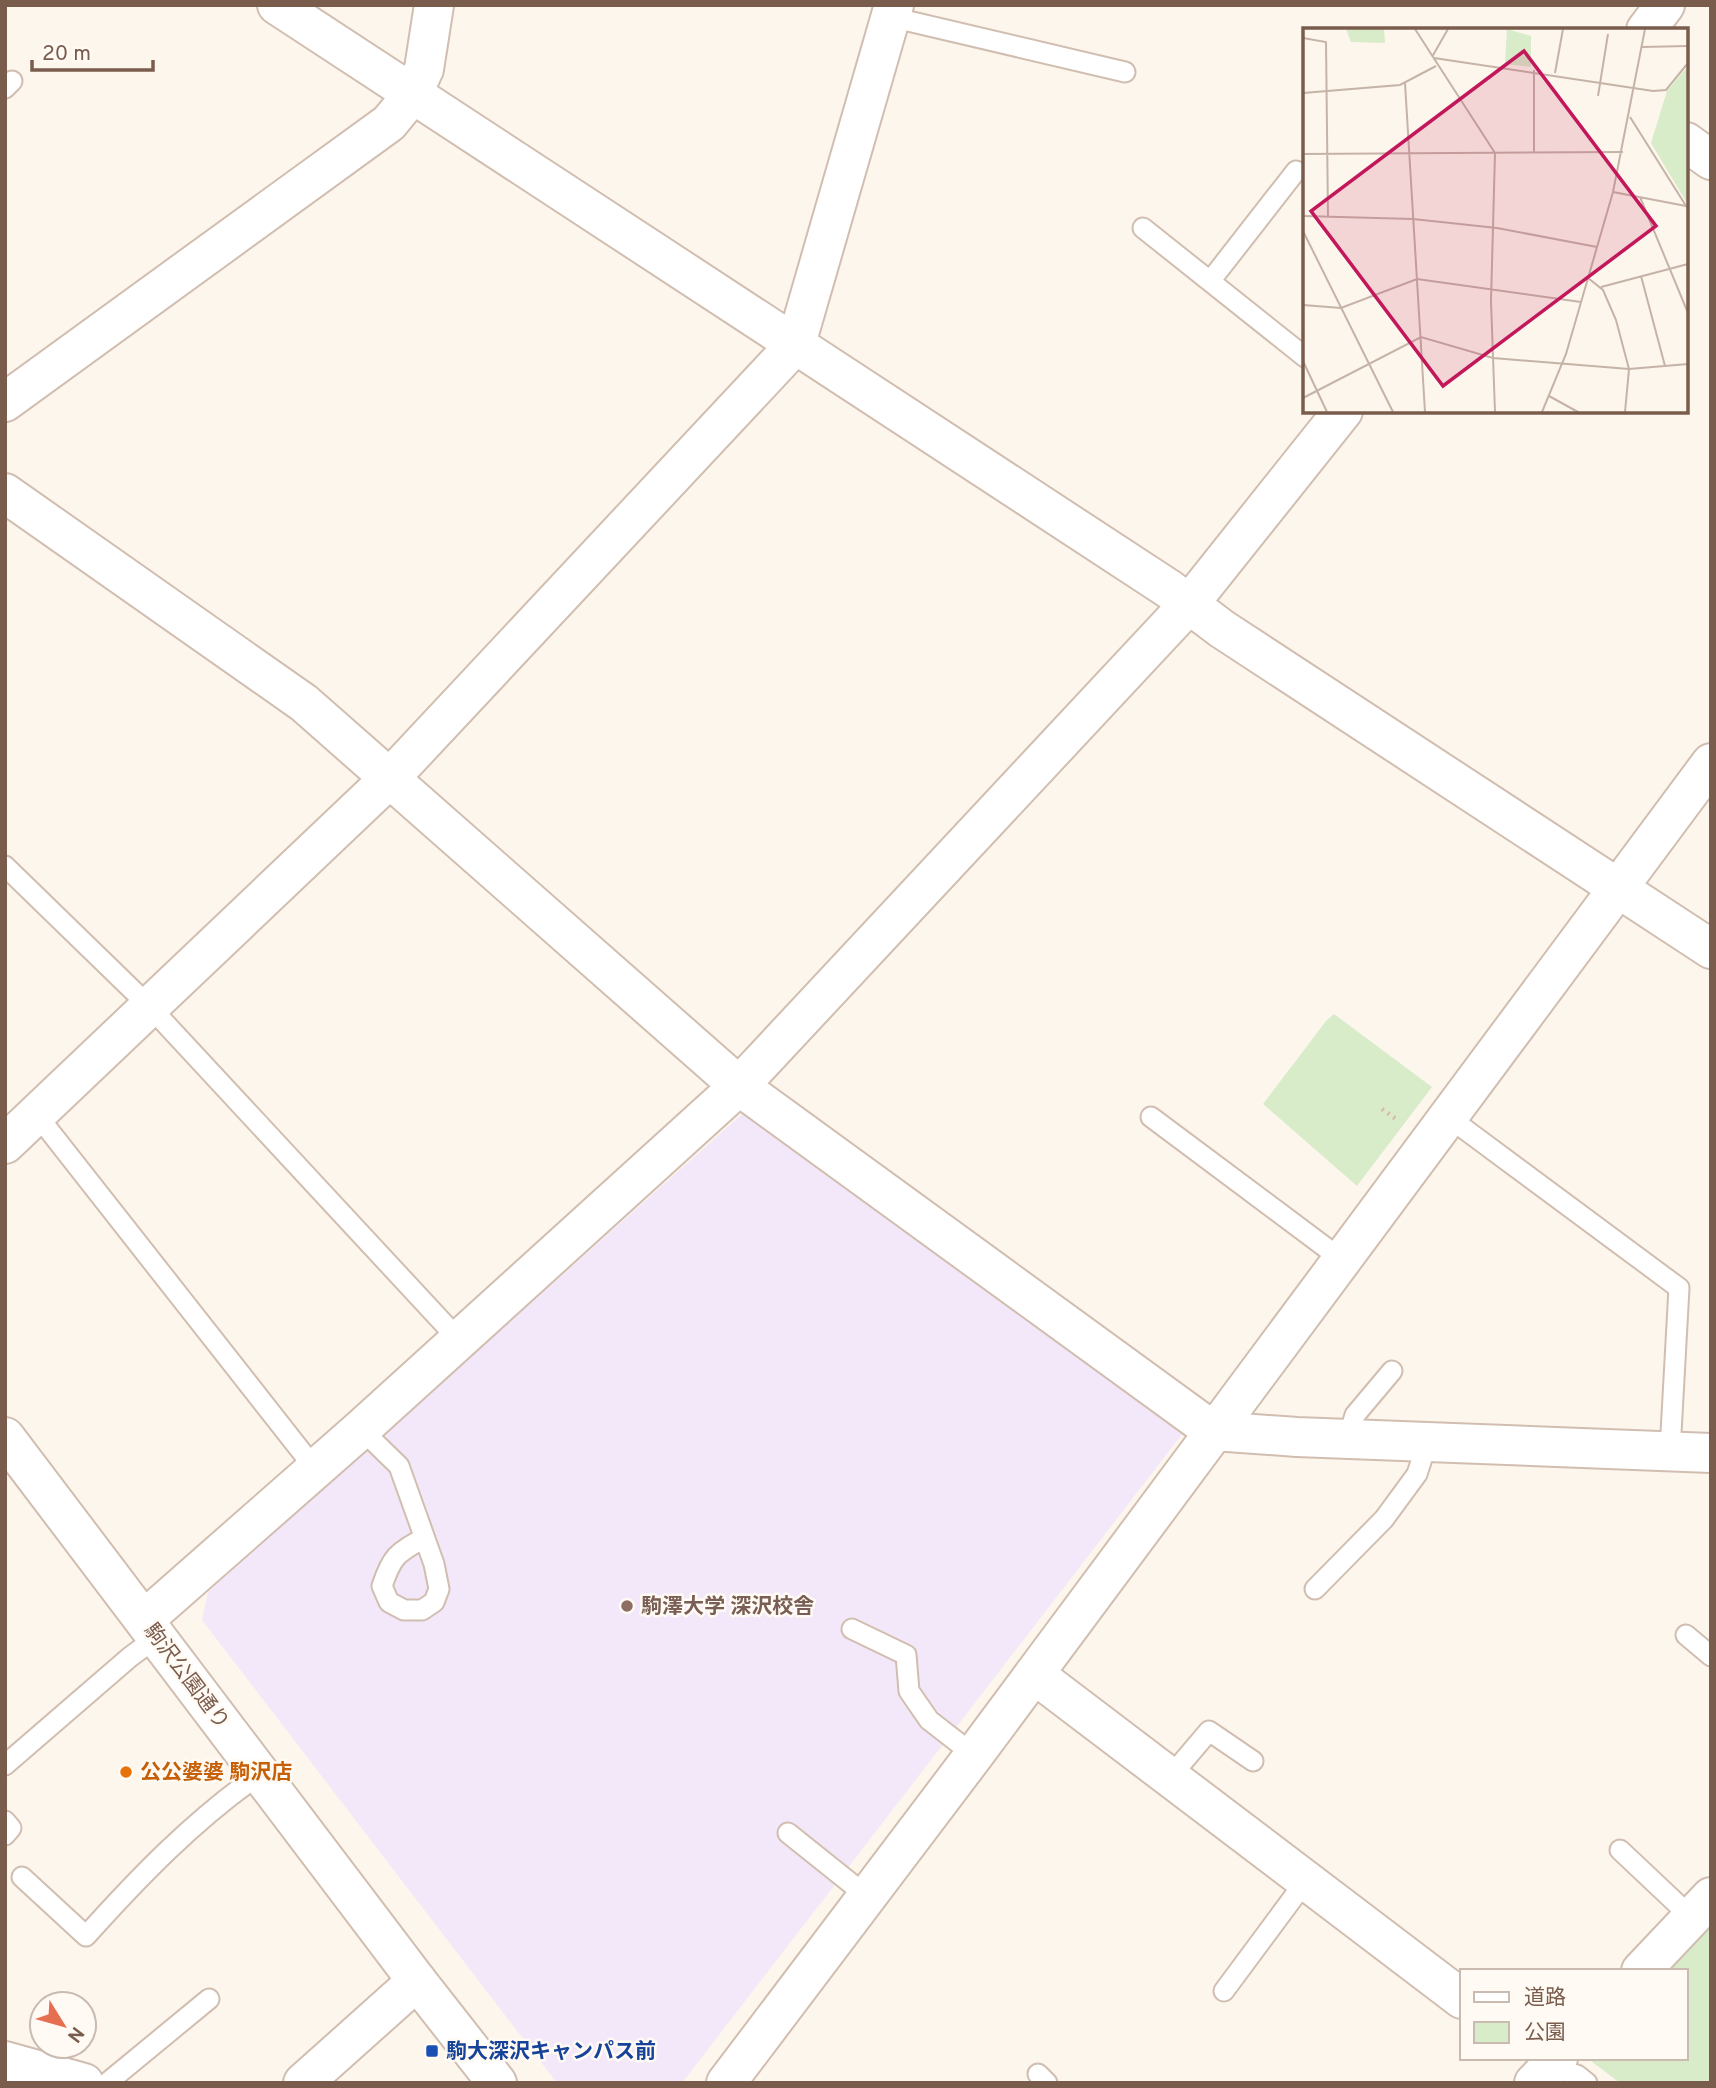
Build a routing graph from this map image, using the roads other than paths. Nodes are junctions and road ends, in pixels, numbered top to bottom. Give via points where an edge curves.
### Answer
1 (277, 5) edge
2 (434, 5) edge
3 (1665, 5) edge
4 (892, 11) edge
5 (1648, 28) edge
6 (1125, 72) dead end
7 (412, 95) junction
8 (1688, 143) edge
9 (1711, 160) edge
10 (1296, 171) dead end
11 (1143, 228) dead end
12 (1211, 281) junction
13 (796, 344) junction
14 (1303, 355) edge
15 (5, 402) edge
16 (1341, 413) edge
17 (5, 493) edge
18 (1190, 603) junction
19 (1711, 763) edge
20 (389, 779) junction
21 (5, 866) edge
22 (1617, 888) junction
23 (1711, 949) edge
24 (150, 1007) junction
25 (739, 1086) junction
26 (37, 1115) junction
27 (1447, 1116) junction
28 (1151, 1117) dead end
29 (5, 1144) edge
30 (1341, 1259) junction
31 (460, 1341) junction
32 (1392, 1371) dead end
33 (361, 1429) junction
34 (1213, 1431) junction
35 (5, 1437) edge
36 (1348, 1438) junction
37 (1428, 1440) junction
38 (1670, 1451) junction
39 (1711, 1453) edge
40 (316, 1470) junction
41 (424, 1538) dead end
42 (1315, 1589) dead end
43 (151, 1628) junction
44 (852, 1629) dead end
45 (1686, 1634) dead end
46 (1711, 1656) edge
47 (1034, 1674) junction
48 (974, 1755) junction
49 (1253, 1761) dead end
50 (5, 1765) edge
51 (260, 1774) junction
52 (1170, 1777) junction
53 (5, 1821) edge
54 (788, 1833) dead end
55 (5, 1835) edge
56 (1620, 1850) dead end
57 (22, 1877) dead end
58 (1307, 1880) junction
59 (868, 1896) junction
60 (1701, 1907) edge
61 (1643, 1969) edge
62 (417, 1981) junction
63 (1224, 1991) dead end
64 (1460, 1997) edge
65 (209, 1999) dead end
66 (5, 2062) edge
67 (1545, 2066) edge
68 (84, 2083) edge
69 (107, 2083) edge
70 (303, 2083) edge
71 (496, 2083) edge
72 (726, 2083) edge
73 (1587, 2083) edge

1 - 7 street
2 - 7 street via 424,69
3 - 5 street
4 - 6 lane
4 - 13 street
7 - 13 street
7 - 15 street via 389,123
8 - 9 street
10 - 12 lane
11 - 12 lane
12 - 14 lane
13 - 18 street
13 - 20 street
16 - 18 street
17 - 20 street via 304,703
18 - 22 street via 1222,629
18 - 25 street
19 - 22 street
20 - 24 street
20 - 25 street
21 - 24 lane
22 - 23 street
22 - 27 street
24 - 26 street
24 - 31 lane
25 - 31 street
25 - 34 street
26 - 29 street
26 - 40 lane
27 - 30 street
27 - 38 lane via 1679,1288
28 - 30 lane
30 - 34 street
31 - 33 street
32 - 36 lane via 1355,1415
33 - 40 street
33 - 41 lane via 400,1466
34 - 36 street
34 - 47 street
35 - 43 street, 駒沢公園通り
36 - 37 street
37 - 38 street
37 - 42 lane via 1417,1474 1384,1519
38 - 39 street
40 - 43 street
43 - 50 lane via 130,1657
43 - 51 street, 駒沢公園通り
44 - 48 lane via 906,1655 909,1691 929,1720
45 - 46 lane
47 - 48 street
47 - 52 street
48 - 59 street
49 - 52 lane via 1209,1731
51 - 57 lane via 146,1869 86,1936
51 - 62 street, 駒沢公園通り
52 - 58 street
53 - 55 lane via 10,1828
54 - 59 lane
56 - 60 lane
58 - 63 lane
58 - 64 street
59 - 72 street
60 - 61 street
62 - 70 street
62 - 71 street, 駒沢公園通り
65 - 69 lane
66 - 68 street
67 - 73 lane via 1577,2075

